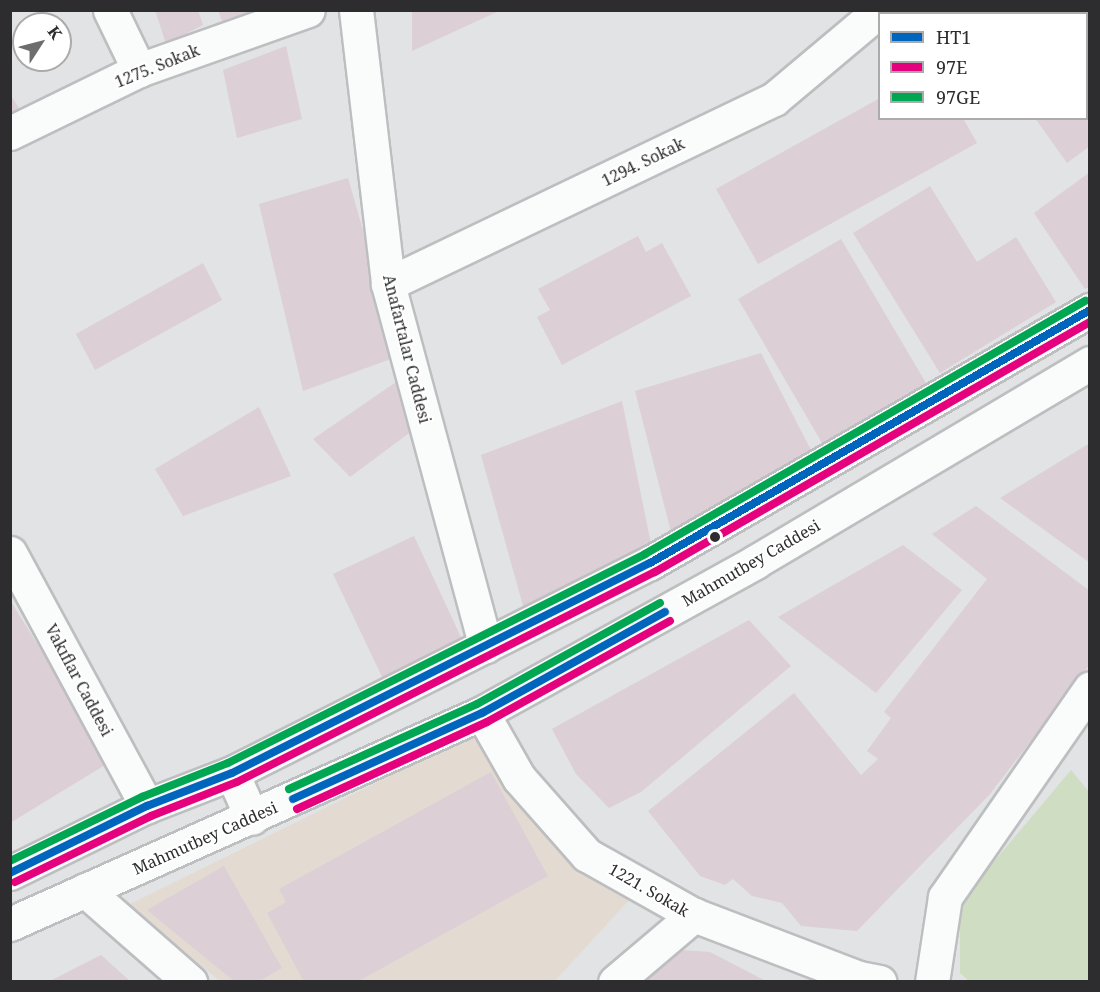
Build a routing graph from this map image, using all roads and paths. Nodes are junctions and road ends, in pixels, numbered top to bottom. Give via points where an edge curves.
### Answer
1 (110, 10) edge
2 (308, 10) edge
3 (356, 10) edge
4 (880, 10) edge
5 (139, 70) junction
6 (10, 133) edge
7 (388, 284) junction
8 (1089, 310) edge
9 (1089, 363) edge
10 (10, 553) edge
11 (486, 646) junction
12 (1089, 688) edge
13 (482, 713) junction
14 (232, 773) junction
15 (147, 806) junction
16 (252, 818) junction
17 (10, 873) edge
18 (85, 890) junction
19 (694, 915) junction
20 (10, 924) edge
21 (190, 981) edge
22 (615, 981) edge
23 (880, 981) edge
24 (932, 981) edge

1 - 5 street
2 - 5 street, 1275. Sokak
3 - 7 street, Anafartalar Caddesi
4 - 7 street, 1294. Sokak via 774,99
5 - 6 street, 1275. Sokak
7 - 11 street, Anafartalar Caddesi
8 - 11 street via 650,563
9 - 13 street, Mahmutbey Caddesi via 755,562
10 - 15 street, Vakıflar Caddesi
11 - 14 street
12 - 24 street via 945,897
13 - 16 street, Mahmutbey Caddesi
13 - 19 street, 1221. Sokak via 519,778 587,855
14 - 15 street
14 - 16 street
15 - 17 street
16 - 18 street, Mahmutbey Caddesi
18 - 20 street, Mahmutbey Caddesi
18 - 21 street
19 - 22 street
19 - 23 street, 1221. Sokak via 859,978

